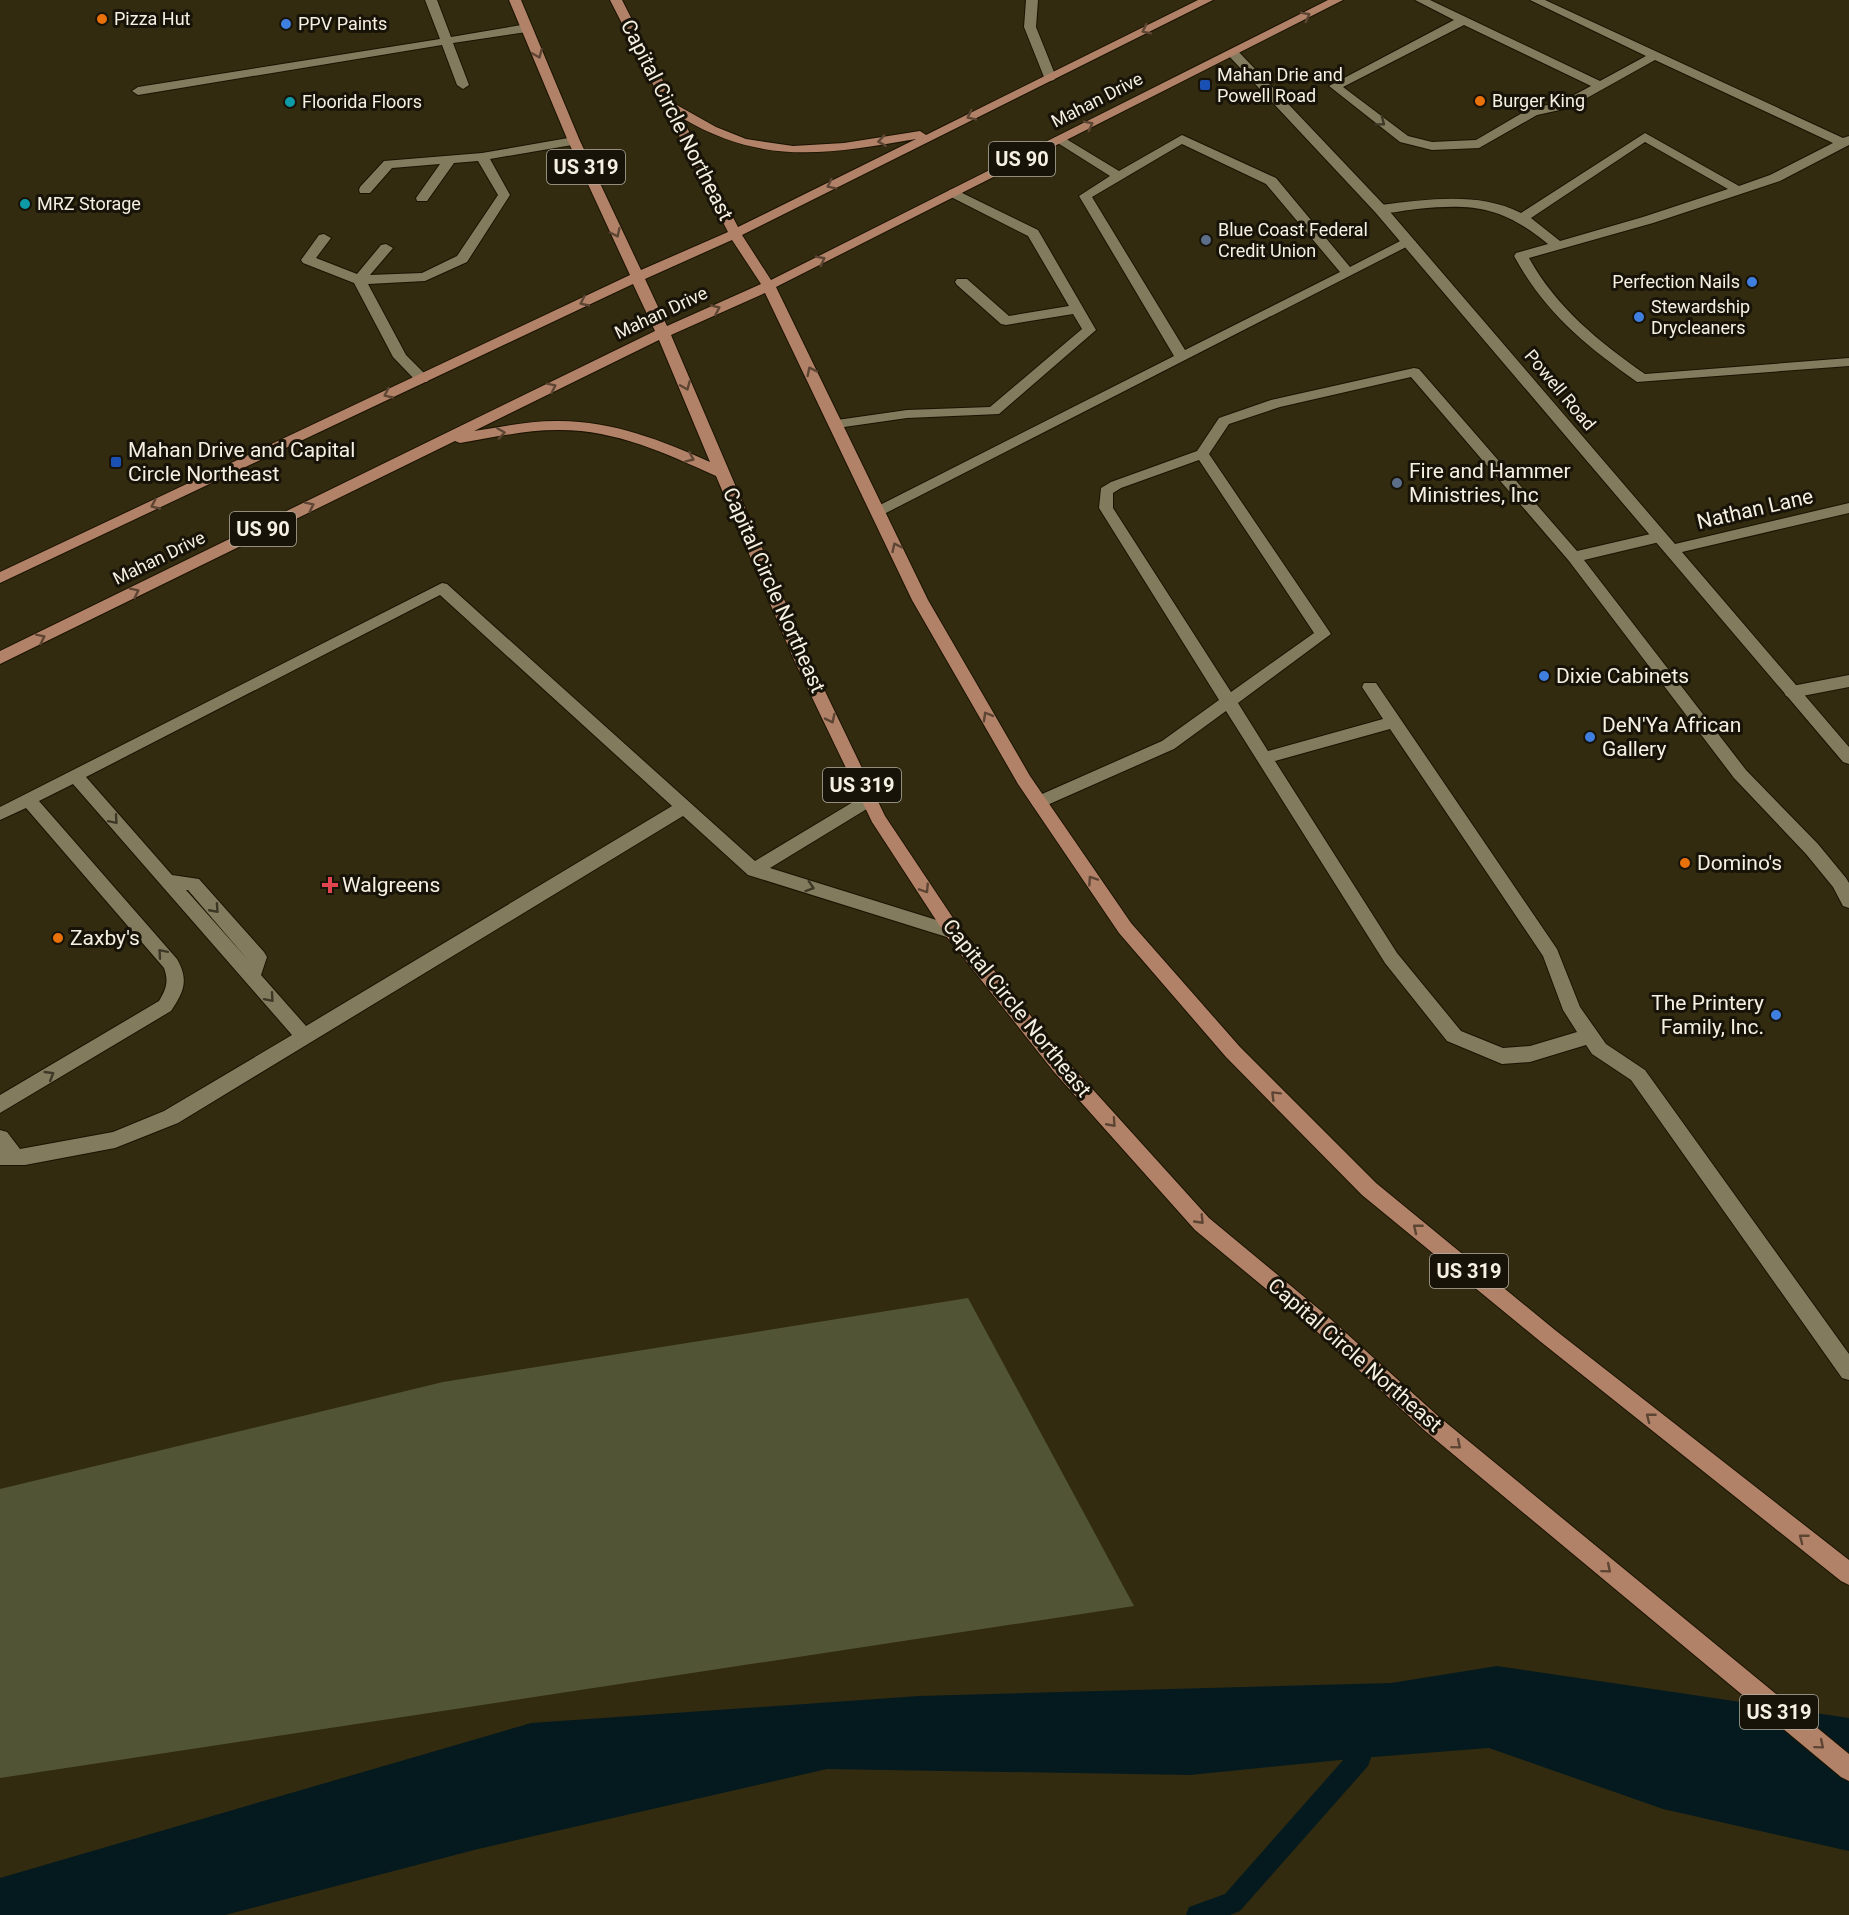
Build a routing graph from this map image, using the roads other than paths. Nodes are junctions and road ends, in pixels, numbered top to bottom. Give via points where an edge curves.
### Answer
1 (431, 0) edge
2 (514, 0) edge
3 (616, 0) edge
4 (1032, 0) edge
5 (1207, 0) edge
6 (1337, 0) edge
7 (1421, 0) edge
8 (1536, 0) edge
9 (1464, 20) junction
10 (526, 28) junction
11 (447, 41) junction
12 (1233, 53) junction
13 (1656, 55) junction
14 (1050, 77) junction
15 (463, 85) dead end
16 (1599, 85) junction
17 (138, 91) dead end
18 (670, 106) junction
19 (940, 131) junction
20 (1059, 140) junction
21 (574, 141) junction
22 (1846, 141) edge
23 (482, 157) junction
24 (450, 159) junction
25 (1119, 176) junction
26 (365, 190) dead end
27 (1738, 190) junction
28 (954, 193) junction
29 (422, 198) dead end
30 (1380, 209) junction
31 (1522, 218) junction
32 (735, 234) junction
33 (324, 238) dead end
34 (1409, 242) junction
35 (1557, 245) junction
36 (386, 248) dead end
37 (1348, 273) junction
38 (637, 277) junction
39 (359, 280) junction
40 (962, 282) dead end
41 (769, 286) junction
42 (1077, 309) junction
43 (663, 333) junction
44 (1182, 357) junction
45 (1849, 362) edge
46 (422, 379) junction
47 (837, 424) junction
48 (443, 441) junction
49 (1202, 454) junction
50 (723, 473) junction
51 (1849, 508) edge
52 (879, 511) junction
53 (1659, 537) junction
54 (1671, 550) junction
55 (1574, 557) junction
56 (0, 578) edge
57 (0, 658) edge
58 (1849, 681) edge
59 (1370, 687) dead end
60 (1792, 692) junction
61 (1228, 704) junction
62 (1394, 722) junction
63 (1263, 758) junction
64 (1849, 758) edge
65 (75, 776) junction
66 (28, 800) junction
67 (869, 800) junction
68 (1039, 802) junction
69 (684, 807) junction
70 (0, 814) edge
71 (754, 870) junction
72 (1849, 901) edge
73 (953, 932) junction
74 (304, 1036) junction
75 (1590, 1036) junction
76 (0, 1105) edge
77 (0, 1138) edge
78 (8, 1157) edge
79 (1849, 1371) edge
80 (1849, 1574) edge
81 (1849, 1769) edge

1 - 11 street
2 - 10 main road, Capital Circle Northeast / US 319
3 - 18 main road, Capital Circle Northeast / US 319
4 - 14 street via 1030,27
5 -> 14 main road, Mahan Drive / US 90
12 -> 6 main road, Mahan Drive / US 90
7 - 9 street
8 - 13 street
9 - 16 street
9 -> 16 street via 1335,87 1404,139 1432,146 1479,144 1533,112 1565,105
10 - 11 street
10 -> 21 main road, Capital Circle Northeast / US 319
11 - 15 street
11 - 17 street
20 -> 12 main road, Mahan Drive / US 90
12 - 30 street, Powell Road
13 - 16 street
13 - 22 street
14 -> 19 main road, Mahan Drive / US 90
19 -> 18 main road via 828,150 792,151 750,144 719,133
18 - 32 main road, Capital Circle Northeast / US 319
19 -> 32 main road, Mahan Drive / US 90
20 - 25 street
20 - 28 main road, Mahan Drive / US 90
21 - 23 street
21 -> 38 main road, Capital Circle Northeast / US 319
22 - 27 street via 1775,178
23 - 24 street
23 - 39 street via 504,195 462,259 425,278
24 - 26 street via 388,164
24 - 29 street
25 - 37 street via 1182,139 1271,181
25 - 44 street via 1085,196
27 - 31 street via 1645,137
27 - 35 street
41 -> 28 main road, Mahan Drive / US 90
28 - 42 street via 1033,233
30 - 31 street via 1484,203
30 - 34 street, Powell Road
31 - 35 street
32 - 38 main road, Mahan Drive / US 90
32 - 41 main road, Capital Circle Northeast / US 319
33 - 39 street via 308,260
34 - 37 street
34 - 53 street, Powell Road
35 - 45 street via 1521,256 1537,285 1569,321 1642,379
36 - 39 street
37 - 44 street
38 - 43 main road, Capital Circle Northeast / US 319
38 -> 46 main road, Mahan Drive / US 90
39 - 46 street via 400,357
40 - 42 street via 1006,321
43 -> 41 main road, Mahan Drive / US 90
47 -> 41 main road, Capital Circle Northeast / US 319
42 - 47 street via 1089,330 994,411 907,414
48 -> 43 main road, Mahan Drive / US 90
43 -> 50 main road, Capital Circle Northeast / US 319
44 - 52 street
46 -> 56 main road, Mahan Drive / US 90
47 - 52 main road, Capital Circle Northeast / US 319
48 -> 50 main road via 556,425 602,429 653,442
57 -> 48 main road, Mahan Drive / US 90
49 - 55 street via 1224,421 1276,403 1414,372
49 - 61 street via 1323,634
49 - 61 street via 1116,485 1106,491 1106,508
50 -> 67 main road, Capital Circle Northeast / US 319 via 802,660
51 - 54 street, Nathan Lane
68 -> 52 main road, Capital Circle Northeast / US 319 via 920,600
53 - 54 street, Powell Road
53 - 55 street
54 - 60 street, Powell Road
55 - 72 street via 1740,774 1812,849 1840,883
58 - 60 street
59 - 62 street
60 - 64 street, Powell Road
61 - 63 street
61 - 68 street via 1168,745
62 - 63 street
62 - 75 street via 1551,954 1572,1010
63 - 75 street via 1391,958 1454,1036 1502,1056 1530,1054
65 - 66 street
65 - 69 street via 442,588
65 -> 74 street via 168,881 193,884 251,949 258,957 252,976
66 - 70 street
76 -> 66 street via 165,1006 176,990 177,977 171,964
67 - 71 street
67 -> 73 main road, Capital Circle Northeast / US 319
80 -> 68 main road, Capital Circle Northeast / US 319 via 1369,1189 1233,1052 1125,928
69 - 71 street
69 - 74 street
71 -> 73 street
73 -> 81 main road, Capital Circle Northeast / US 319 via 1061,1067 1202,1224 1319,1321 1431,1423
74 - 78 street via 171,1117 115,1140
75 - 79 street via 1599,1049 1638,1075
77 - 78 street

